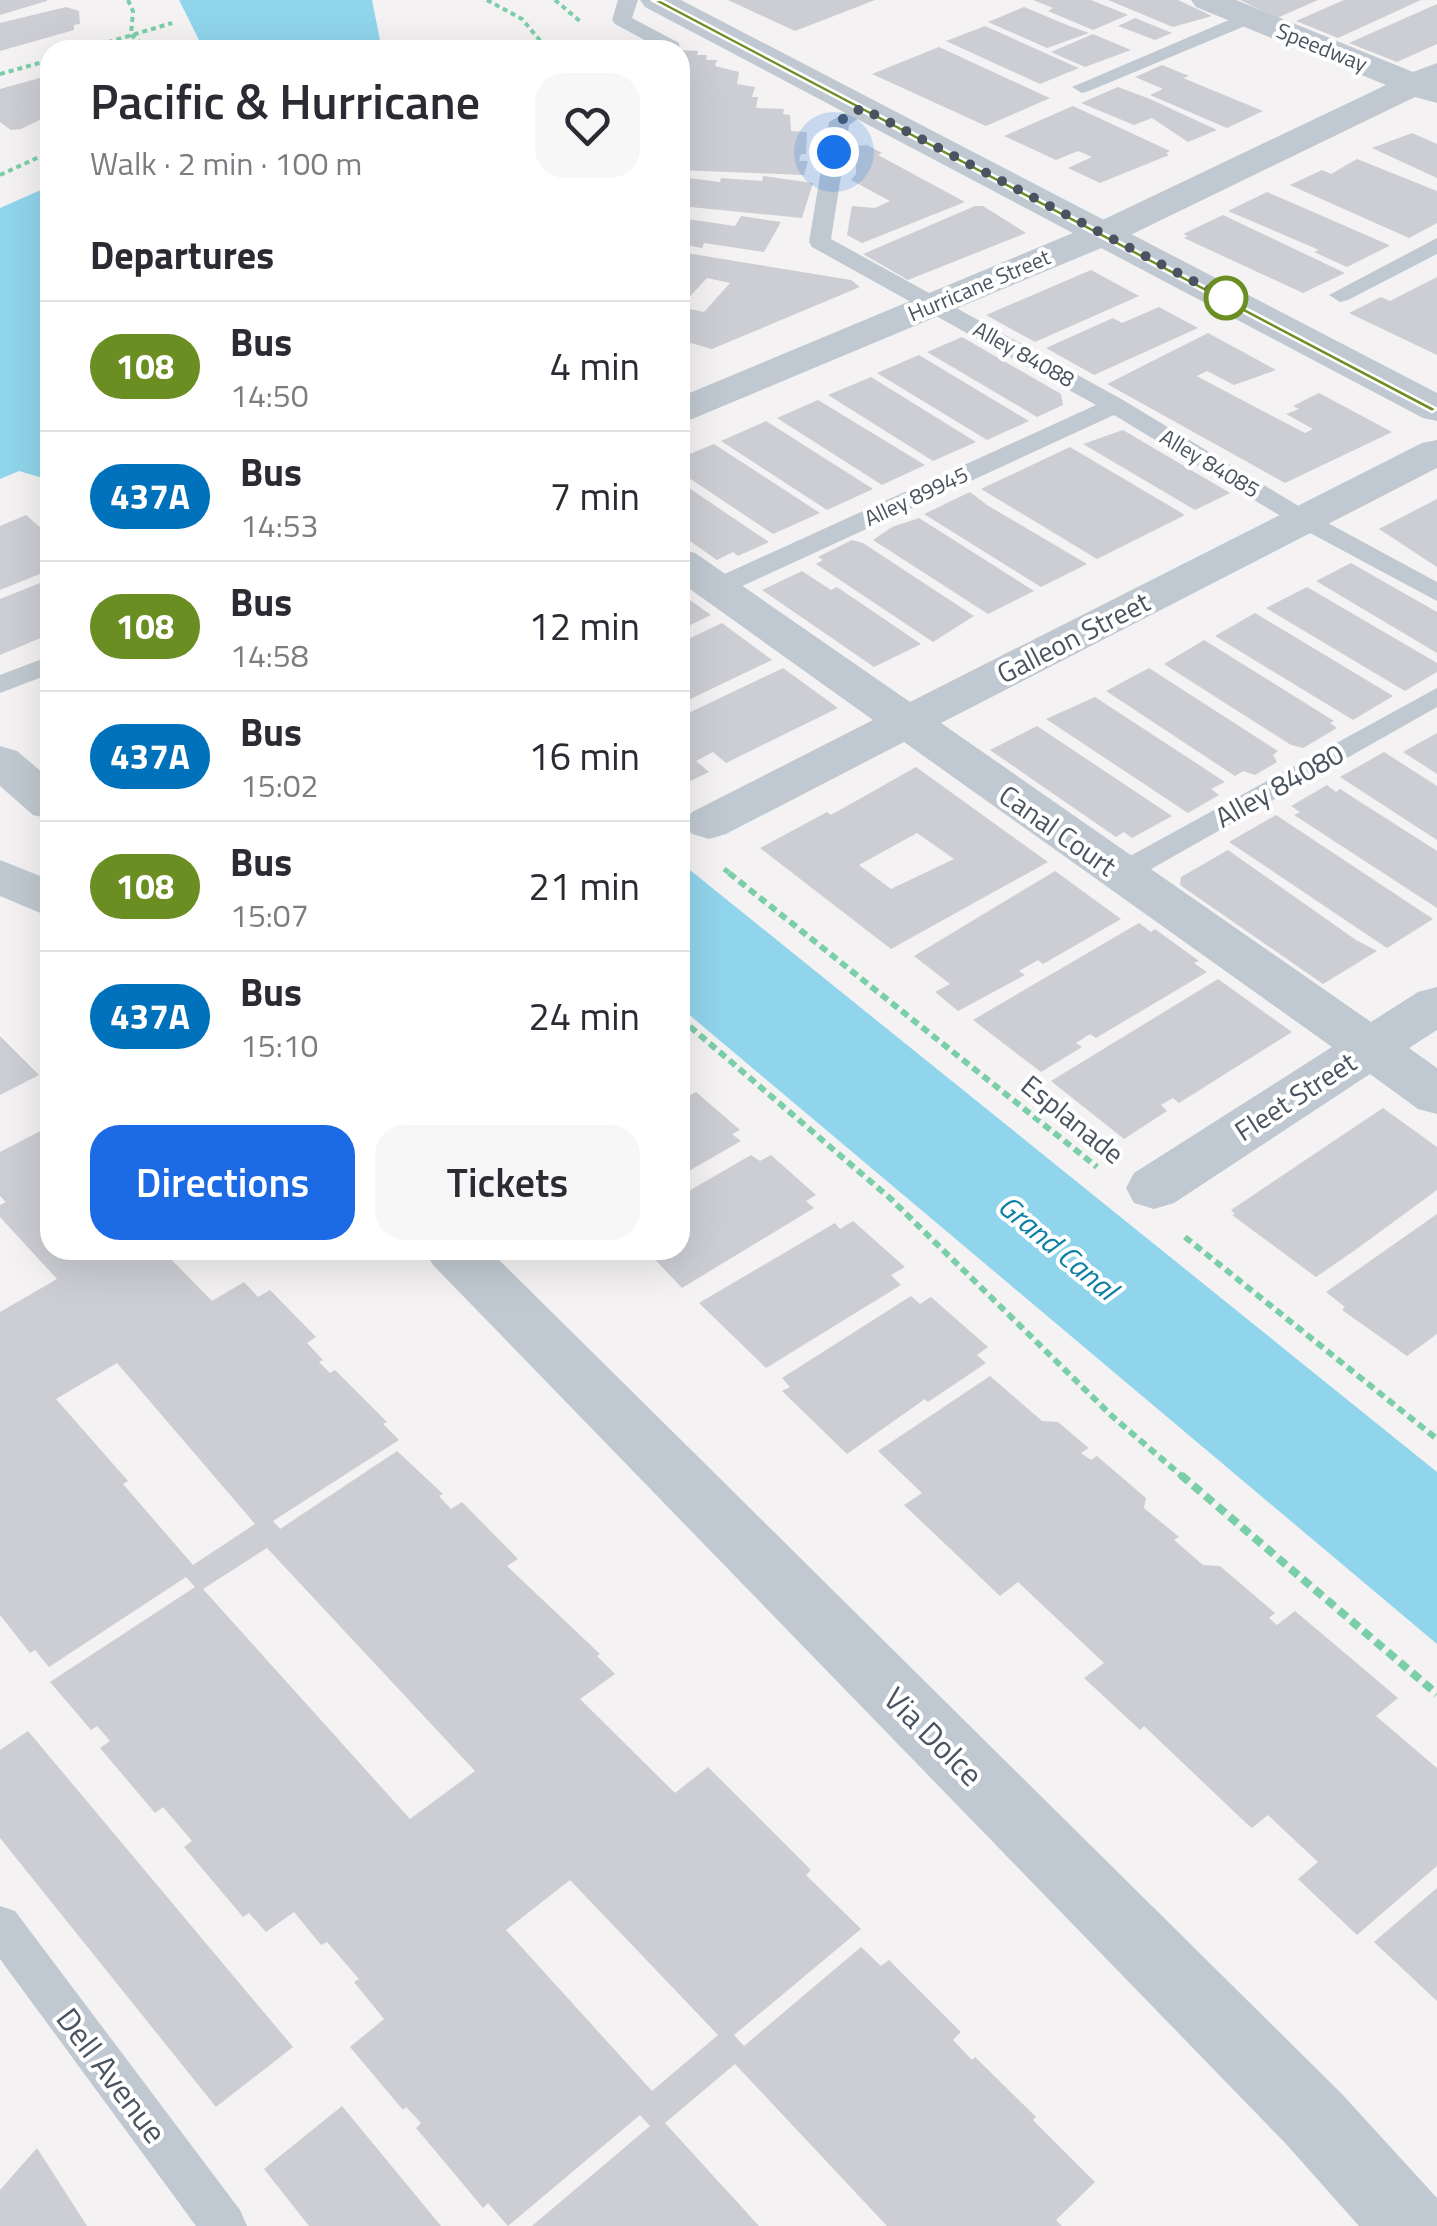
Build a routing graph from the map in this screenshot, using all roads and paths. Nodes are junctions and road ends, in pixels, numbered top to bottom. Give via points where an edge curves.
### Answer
1 (128, 0) edge
2 (487, 0) edge
3 (628, 0) edge
4 (656, 0) edge
5 (1207, 0) edge
6 (1250, 18) junction
7 (172, 23) dead end
8 (131, 35) junction
9 (115, 40) edge
10 (137, 40) edge
11 (540, 40) edge
12 (659, 40) edge
13 (40, 63) edge
14 (0, 74) edge
15 (1430, 84) edge
16 (1082, 88) dead end
17 (862, 108) junction
18 (40, 156) edge
19 (0, 174) edge
20 (1105, 233) junction
21 (1437, 245) edge
22 (1340, 294) dead end
23 (934, 304) junction
24 (1115, 405) junction
25 (690, 408) edge
26 (1437, 409) edge
27 (1437, 452) edge
28 (1306, 520) junction
29 (698, 575) edge
30 (1437, 593) edge
31 (40, 668) edge
32 (0, 685) edge
33 (1437, 696) edge
34 (903, 722) junction
35 (0, 761) edge
36 (40, 795) edge
37 (711, 842) joint
38 (1120, 874) junction
39 (0, 876) edge
40 (40, 895) edge
41 (1437, 1005) edge
42 (690, 1027) edge
43 (1370, 1048) junction
44 (1437, 1094) edge
45 (1130, 1181) joint
46 (1182, 1235) dead end
47 (463, 1260) edge
48 (1437, 1439) edge
49 (1437, 1694) edge
50 (0, 1925) edge
51 (224, 2226) edge
52 (1410, 2226) edge

1 - 8 path
2 - 11 path via 522,19
3 - 12 lane via 622,20
4 - 17 street
5 - 6 street, Speedway
6 - 15 street, Speedway
6 - 16 lane
7 - 8 path
8 - 9 path
8 - 10 path
13 - 14 path
15 - 20 street, Hurricane Street
17 - 20 street
17 - 23 lane, Alley 84088 via 838,122 820,242
18 - 19 path
20 - 23 street, Hurricane Street
20 - 26 street
21 - 22 lane
23 - 24 lane, Alley 84088
23 - 25 street, Hurricane Street
24 - 28 lane, Alley 84085
24 - 29 lane, Alley 89945
27 - 28 street, Galleon Street
28 - 30 lane, Alley 84085
28 - 34 street, Galleon Street
29 - 34 street, Canal Court
31 - 32 lane
33 - 38 lane, Alley 84080
34 - 37 street, Galleon Street
34 - 38 street, Canal Court
35 - 36 street
37 - 45 path, Esplanade
38 - 43 street, Canal Court
39 - 40 street
41 - 43 street, Fleet Street
42 - 49 path via 890,1200 1112,1416
43 - 44 street, Canal Court
43 - 45 street, Fleet Street
46 - 48 path
47 - 52 street, Via Dolce via 1314,2119
50 - 51 lane, Dell Avenue

